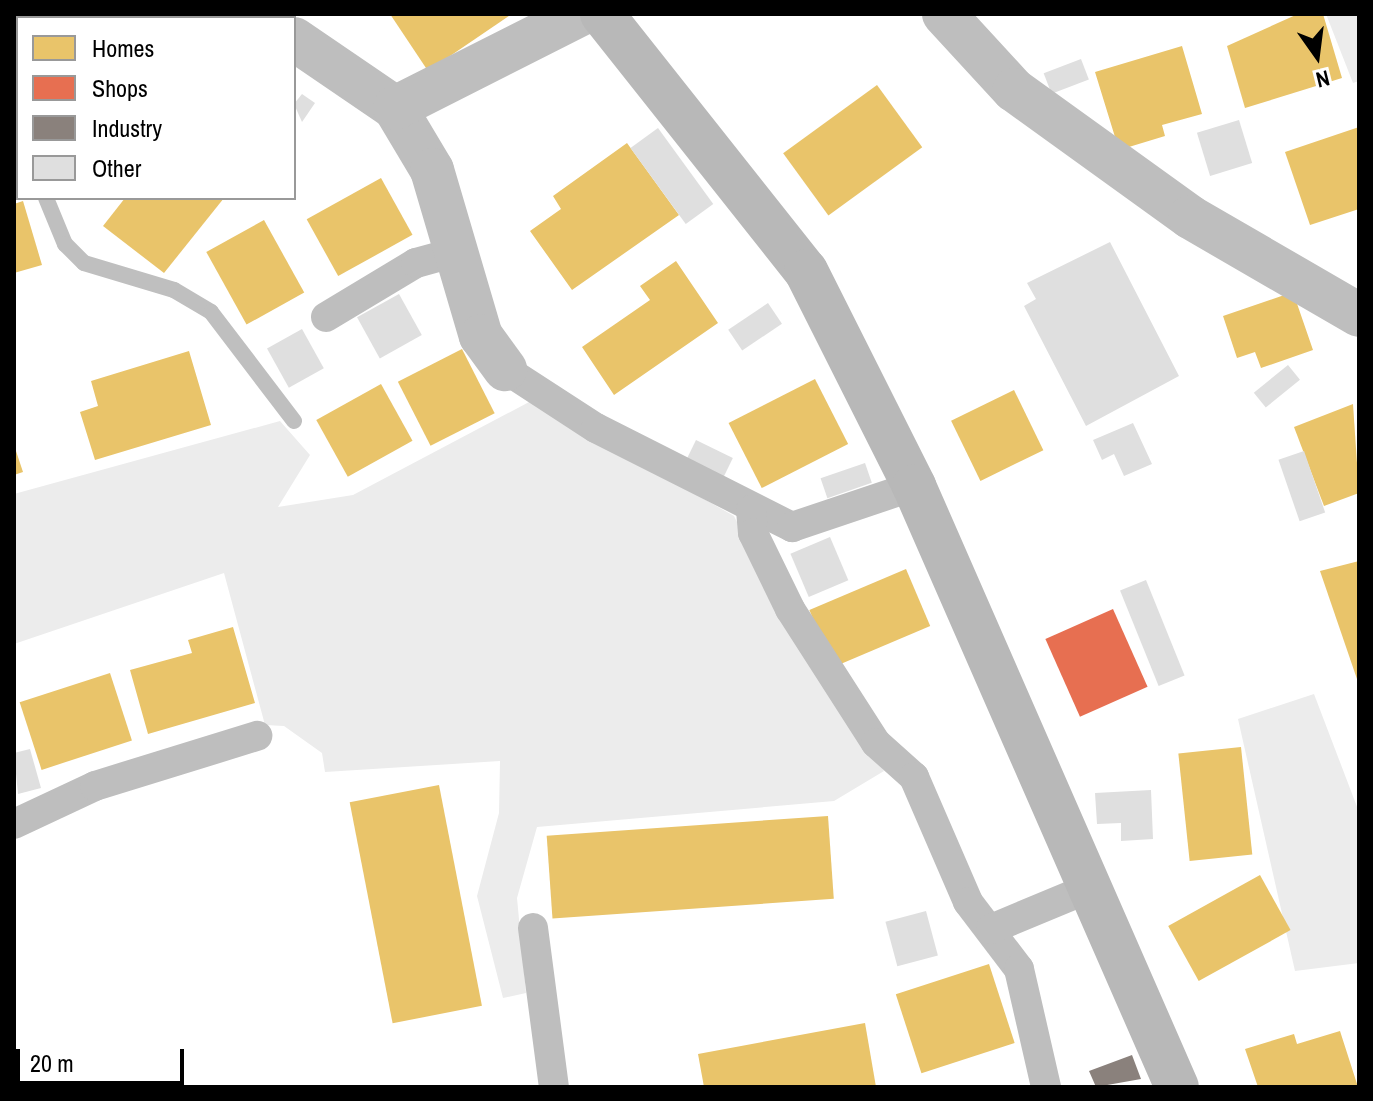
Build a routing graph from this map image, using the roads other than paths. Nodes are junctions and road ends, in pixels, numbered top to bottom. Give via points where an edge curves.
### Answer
1 (581, 14) edge
2 (602, 14) edge
3 (944, 14) edge
4 (296, 40) edge
5 (395, 108) junction
6 (456, 252) junction
7 (1359, 315) edge
8 (326, 317) dead end
9 (505, 369) joint
10 (914, 486) junction
11 (751, 510) junction
12 (257, 736) dead end
13 (14, 824) edge
14 (1092, 887) junction
15 (533, 928) dead end
16 (991, 929) junction
17 (554, 1087) edge
18 (1046, 1087) edge
19 (1177, 1087) edge

1 - 5 street
2 - 10 street via 806,271
3 - 7 street via 1014,90 1190,217
4 - 5 street
5 - 6 street via 432,170
6 - 8 lane via 416,263
6 - 9 street via 481,336
9 - 11 lane via 596,428
10 - 11 lane via 792,527
10 - 14 street
11 - 16 lane via 753,533 790,609 876,743 914,777 968,902
12 - 13 lane via 95,786
14 - 16 lane
14 - 19 street
15 - 17 lane
16 - 18 lane via 1019,969

